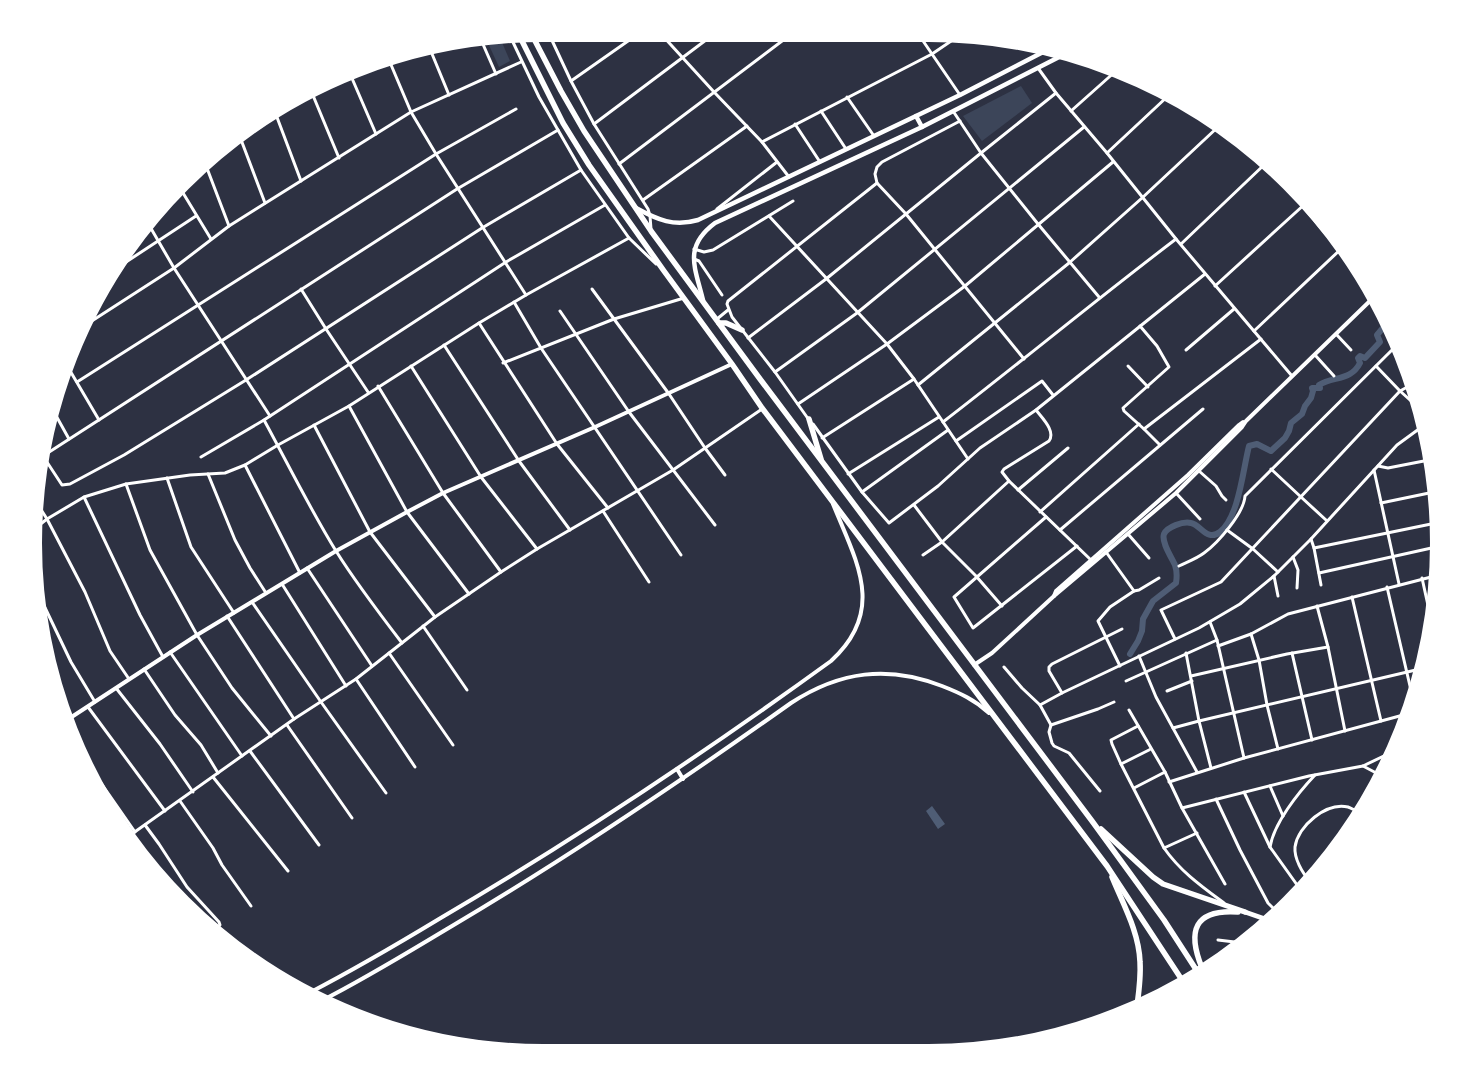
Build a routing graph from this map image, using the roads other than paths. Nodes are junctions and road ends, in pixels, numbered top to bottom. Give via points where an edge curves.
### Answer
1 (535, 41) edge
2 (552, 41) edge
3 (628, 41) edge
4 (667, 41) edge
5 (705, 41) edge
6 (782, 41) edge
7 (923, 41) edge
8 (513, 42) edge
9 (522, 42) edge
10 (950, 42) edge
11 (483, 44) edge
12 (432, 54) edge
13 (932, 54) junction
14 (1040, 54) edge
15 (682, 58) junction
16 (1058, 58) edge
17 (521, 62) junction
18 (391, 65) edge
19 (1038, 68) junction
20 (496, 74) junction
21 (1110, 75) edge
22 (352, 79) edge
23 (571, 81) junction
24 (714, 92) junction
25 (1056, 93) junction
26 (449, 95) junction
27 (960, 95) junction
28 (314, 97) edge
29 (847, 97) junction
30 (1164, 100) edge
31 (516, 109) dead end
32 (821, 111) junction
33 (953, 111) junction
34 (1072, 111) junction
35 (411, 112) junction
36 (916, 116) junction
37 (277, 118) edge
38 (960, 121) junction
39 (594, 124) junction
40 (795, 124) junction
41 (747, 126) junction
42 (922, 127) junction
43 (1084, 127) junction
44 (558, 130) junction
45 (1214, 130) edge
46 (376, 134) junction
47 (874, 136) junction
48 (242, 142) edge
49 (762, 142) junction
50 (846, 150) junction
51 (981, 153) junction
52 (1107, 153) junction
53 (436, 154) junction
54 (339, 158) junction
55 (777, 162) junction
56 (820, 162) junction
57 (1113, 162) junction
58 (619, 164) junction
59 (1261, 167) edge
60 (208, 170) edge
61 (581, 170) junction
62 (788, 177) junction
63 (301, 181) junction
64 (877, 183) junction
65 (1009, 188) junction
66 (457, 189) junction
67 (183, 193) edge
68 (1142, 198) junction
69 (643, 200) junction
70 (793, 201) dead end
71 (265, 203) junction
72 (605, 205) junction
73 (1301, 207) edge
74 (636, 208) junction
75 (711, 214) junction
76 (906, 214) junction
77 (196, 216) junction
78 (650, 216) junction
79 (769, 216) junction
80 (1038, 224) junction
81 (229, 226) junction
82 (482, 228) junction
83 (151, 229) edge
84 (652, 231) junction
85 (629, 238) junction
86 (210, 239) junction
87 (1176, 239) junction
88 (158, 241) junction
89 (1180, 244) junction
90 (797, 248) junction
91 (694, 249) junction
92 (935, 249) junction
93 (1338, 253) edge
94 (694, 259) junction
95 (129, 260) edge
96 (506, 262) junction
97 (1069, 262) junction
98 (174, 268) junction
99 (664, 271) junction
100 (1204, 274) junction
101 (826, 279) junction
102 (965, 286) junction
103 (1215, 286) junction
104 (301, 289) junction
105 (592, 289) dead end
106 (526, 295) junction
107 (722, 295) dead end
108 (1099, 297) junction
109 (684, 298) junction
110 (703, 300) junction
111 (514, 302) junction
112 (1369, 302) edge
113 (198, 305) junction
114 (1234, 309) junction
115 (728, 310) junction
116 (560, 311) dead end
117 (857, 313) junction
118 (614, 319) junction
119 (94, 320) edge
120 (718, 321) junction
121 (994, 322) junction
122 (479, 323) junction
123 (1140, 326) junction
124 (326, 329) junction
125 (742, 330) junction
126 (1254, 331) junction
127 (576, 334) junction
128 (1336, 334) junction
129 (748, 338) junction
130 (1261, 339) junction
131 (220, 341) junction
132 (887, 344) junction
133 (444, 345) junction
134 (541, 348) junction
135 (1186, 350) dead end
136 (1351, 350) dead end
137 (1392, 350) edge
138 (1314, 354) junction
139 (1024, 359) junction
140 (504, 363) junction
141 (349, 364) junction
142 (732, 364) junction
143 (410, 366) junction
144 (1128, 366) dead end
145 (1376, 366) junction
146 (775, 372) junction
147 (71, 373) edge
148 (1292, 376) junction
149 (1334, 376) dead end
150 (914, 379) junction
151 (246, 380) junction
152 (77, 382) junction
153 (918, 385) junction
154 (378, 386) junction
155 (1148, 387) junction
156 (1406, 388) edge
157 (1400, 391) junction
158 (368, 392) junction
159 (669, 394) junction
160 (1054, 395) junction
161 (1410, 400) edge
162 (798, 404) junction
163 (349, 406) junction
164 (762, 408) junction
165 (1203, 409) dead end
166 (1036, 410) junction
167 (629, 412) junction
168 (270, 416) junction
169 (57, 417) edge
170 (939, 417) junction
171 (809, 419) junction
172 (99, 420) junction
173 (264, 420) junction
174 (1246, 421) junction
175 (943, 422) junction
176 (1138, 424) junction
177 (314, 425) junction
178 (595, 428) junction
179 (1144, 428) junction
180 (948, 430) junction
181 (1418, 430) edge
182 (822, 438) junction
183 (69, 439) junction
184 (956, 441) junction
185 (557, 444) junction
186 (278, 445) junction
187 (1160, 445) junction
188 (705, 448) junction
189 (1068, 448) dead end
190 (50, 452) edge
191 (202, 457) dead end
192 (968, 459) junction
193 (519, 461) junction
194 (1424, 461) edge
195 (48, 463) edge
196 (822, 463) junction
197 (245, 465) junction
198 (1378, 466) junction
199 (1271, 469) junction
200 (673, 470) junction
201 (1374, 470) junction
202 (1199, 471) junction
203 (208, 474) junction
204 (848, 474) junction
205 (725, 475) dead end
206 (481, 477) junction
207 (167, 478) junction
208 (1009, 481) junction
209 (126, 484) junction
210 (1018, 490) junction
211 (638, 491) junction
212 (862, 492) junction
213 (443, 493) junction
214 (1176, 493) junction
215 (1428, 493) edge
216 (830, 496) junction
217 (84, 497) junction
218 (1301, 498) junction
219 (1226, 500) dead end
220 (1381, 503) junction
221 (914, 505) junction
222 (608, 508) junction
223 (1151, 510) junction
224 (42, 511) edge
225 (603, 511) junction
226 (406, 512) junction
227 (1040, 512) junction
228 (1046, 517) junction
229 (47, 519) junction
230 (1200, 519) dead end
231 (1326, 520) junction
232 (42, 523) edge
233 (1430, 524) edge
234 (715, 525) dead end
235 (570, 530) junction
236 (1060, 530) junction
237 (1227, 530) junction
238 (370, 532) junction
239 (1128, 534) junction
240 (1388, 534) junction
241 (1311, 539) junction
242 (942, 542) junction
243 (1077, 546) junction
244 (1314, 548) junction
245 (1431, 548) edge
246 (537, 549) junction
247 (1253, 549) junction
248 (336, 551) junction
249 (1106, 552) junction
250 (681, 555) dead end
251 (923, 555) dead end
252 (1293, 557) junction
253 (1393, 557) junction
254 (1149, 558) dead end
255 (1091, 560) junction
256 (1178, 566) dead end
257 (307, 568) junction
258 (300, 572) junction
259 (502, 572) junction
260 (1278, 572) junction
261 (1319, 574) junction
262 (976, 576) junction
263 (1274, 576) junction
264 (1430, 577) edge
265 (1159, 578) dead end
266 (1422, 578) junction
267 (649, 582) dead end
268 (282, 584) junction
269 (1399, 584) junction
270 (1321, 585) dead end
271 (1387, 587) junction
272 (1296, 588) dead end
273 (1134, 591) junction
274 (266, 593) junction
275 (469, 594) junction
276 (1054, 596) junction
277 (1278, 596) dead end
278 (1352, 597) junction
279 (1428, 601) edge
280 (252, 602) junction
281 (1002, 606) junction
282 (1316, 606) junction
283 (45, 607) edge
284 (234, 613) junction
285 (227, 616) junction
286 (435, 617) junction
287 (1210, 622) junction
288 (423, 626) junction
289 (1122, 629) dead end
290 (1250, 634) junction
291 (197, 635) junction
292 (1106, 636) junction
293 (1175, 639) junction
294 (1217, 640) junction
295 (402, 643) junction
296 (1218, 646) junction
297 (1328, 647) junction
298 (170, 652) junction
299 (389, 653) junction
300 (1186, 653) junction
301 (1292, 653) junction
302 (163, 656) junction
303 (1139, 656) junction
304 (1259, 660) junction
305 (974, 665) junction
306 (372, 666) junction
307 (1120, 666) junction
308 (1004, 667) dead end
309 (144, 669) junction
310 (1223, 669) junction
311 (1415, 670) edge
312 (1145, 672) junction
313 (1407, 672) junction
314 (1191, 676) junction
315 (128, 679) junction
316 (356, 679) junction
317 (1126, 681) dead end
318 (1192, 681) junction
319 (1372, 681) junction
320 (1410, 685) edge
321 (346, 686) junction
322 (116, 688) junction
323 (1337, 689) junction
324 (467, 690) dead end
325 (1167, 691) dead end
326 (1062, 693) junction
327 (1301, 697) junction
328 (95, 702) junction
329 (321, 702) junction
330 (1114, 702) dead end
331 (1040, 705) junction
332 (1267, 705) junction
333 (88, 707) junction
334 (1129, 710) dead end
335 (1234, 713) junction
336 (1400, 716) edge
337 (72, 717) edge
338 (294, 719) junction
339 (1199, 721) junction
340 (1381, 721) junction
341 (287, 725) junction
342 (1001, 725) junction
343 (1051, 725) junction
344 (1138, 726) junction
345 (1173, 728) junction
346 (1346, 731) junction
347 (271, 736) junction
348 (1312, 740) junction
349 (453, 745) dead end
350 (1151, 749) junction
351 (1278, 749) junction
352 (250, 751) junction
353 (242, 756) junction
354 (1383, 756) edge
355 (1244, 758) junction
356 (1121, 764) junction
357 (1363, 766) junction
358 (415, 767) dead end
359 (1211, 768) junction
360 (677, 769) junction
361 (1165, 772) junction
362 (1197, 772) junction
363 (1375, 772) edge
364 (218, 773) junction
365 (1315, 775) junction
366 (212, 777) junction
367 (683, 779) junction
368 (1170, 782) junction
369 (1270, 786) junction
370 (1134, 788) junction
371 (106, 791) edge
372 (1100, 791) dead end
373 (193, 792) junction
374 (1244, 792) junction
375 (386, 794) dead end
376 (1216, 799) junction
377 (180, 801) junction
378 (1182, 808) junction
379 (1354, 810) edge
380 (165, 811) junction
381 (1284, 816) junction
382 (352, 818) dead end
383 (1092, 821) junction
384 (145, 826) junction
385 (135, 832) joint
386 (1197, 833) junction
387 (319, 845) dead end
388 (1270, 847) junction
389 (1164, 848) junction
390 (1107, 866) junction
391 (288, 871) dead end
392 (1305, 875) edge
393 (1225, 884) dead end
394 (1297, 884) edge
395 (251, 906) dead end
396 (1229, 907) junction
397 (1273, 908) edge
398 (1245, 912) junction
399 (1262, 918) edge
400 (219, 926) edge
401 (1218, 940) dead end
402 (1235, 941) edge
403 (1201, 965) edge
404 (1195, 968) edge
405 (1181, 978) edge
406 (315, 990) edge
407 (329, 997) edge
408 (1138, 999) edge

1 - 74 highway via 584,131
2 - 23 street
3 - 23 street
4 - 15 street
5 - 15 street
6 - 24 street
7 - 13 street
8 - 17 street
9 - 99 highway via 563,123 589,165
10 - 13 street
11 - 20 street
12 - 26 street
13 - 27 street
13 - 29 street
14 - 27 main road
15 - 24 street
15 - 39 street
16 - 19 main road
17 - 20 street
17 - 44 street
18 - 35 street
19 - 25 street
19 - 33 main road
20 - 26 street
21 - 34 street
22 - 46 street
23 - 39 street
24 - 41 street
24 - 58 street
25 - 34 street
25 - 51 street
26 - 35 street
27 - 36 main road
28 - 54 street
29 - 32 street
29 - 47 street
30 - 52 street
31 - 53 street
32 - 40 street
32 - 50 street
33 - 38 street
33 - 42 main road
34 - 43 street
35 - 46 street
35 - 53 street
36 - 42 main road
36 - 47 main road
37 - 63 street
38 - 51 street
38 - 64 street via 882,162 876,167
39 - 58 street
40 - 49 street
40 - 56 street
41 - 49 street
41 - 69 street
42 - 91 main road via 715,223 704,231
43 - 52 street
43 - 65 street
44 - 61 street
44 - 66 street
45 - 68 street
46 - 54 street
47 - 50 main road
48 - 71 street
49 - 55 street
50 - 56 main road
51 - 65 street
51 - 76 street
52 - 57 street
53 - 66 street
53 - 113 street
54 - 63 street
55 - 62 street
55 - 75 street
56 - 62 main road
57 - 68 street
57 - 80 street
58 - 69 street
59 - 89 street
60 - 81 street
61 - 72 street
61 - 82 street
62 - 75 main road
63 - 71 street
64 - 76 street
64 - 90 street
65 - 80 street
65 - 92 street
66 - 82 street
66 - 104 street
67 - 77 street
68 - 87 street
68 - 97 street
69 - 78 street
70 - 79 street
71 - 81 street
72 - 85 street
72 - 96 street
73 - 103 street
74 - 78 main road
74 - 84 highway
75 - 78 main road via 684,223 666,222
76 - 92 street
76 - 101 street
77 - 86 street
77 - 88 street
78 - 84 street
79 - 90 street
79 - 91 street via 713,250 704,252
80 - 97 street
80 - 102 street
81 - 86 street
82 - 96 street
82 - 124 street
83 - 88 street
84 - 110 highway
85 - 99 street
85 - 106 street
86 - 98 street
87 - 89 street
87 - 108 street
88 - 95 street
88 - 98 street
89 - 100 street
90 - 101 street
90 - 115 street via 728,301
91 - 94 main road
92 - 102 street
92 - 117 street
93 - 126 street
94 - 107 street via 699,261
94 - 110 main road
96 - 106 street
96 - 141 street
97 - 108 street
97 - 121 street
98 - 113 street
98 - 119 street
99 - 109 highway
100 - 103 street
100 - 123 street
101 - 117 street
101 - 129 street
102 - 121 street
102 - 132 street
103 - 114 street
104 - 124 street
104 - 131 street
105 - 118 street
106 - 111 street
108 - 139 street
109 - 118 street
109 - 142 highway
110 - 120 highway
111 - 122 street
111 - 134 street
112 - 128 street
113 - 131 street
113 - 152 street
114 - 126 street
114 - 135 street
115 - 120 street
115 - 125 street
116 - 127 street
117 - 132 street
117 - 146 street
118 - 127 street
118 - 159 street
120 - 125 highway
120 - 196 highway
121 - 139 street
121 - 153 street
122 - 133 street
122 - 140 street
123 - 155 street via 1169,367
123 - 160 street
124 - 141 street
124 - 151 street
125 - 129 street
126 - 130 street
127 - 134 street
127 - 167 street
128 - 136 street
128 - 138 street
129 - 146 street
130 - 148 street
130 - 179 street
131 - 151 street
131 - 172 street
132 - 150 street
132 - 162 street
133 - 143 street
133 - 193 street
134 - 140 street
134 - 178 street
137 - 145 street
138 - 148 street
138 - 149 street
139 - 175 street
140 - 185 street
141 - 158 street
141 - 168 street
142 - 159 street
142 - 164 highway
143 - 154 street
143 - 206 street
144 - 155 street
145 - 157 street
145 - 199 street
146 - 162 street
147 - 152 street
148 - 174 street
150 - 153 street
150 - 182 street
151 - 168 street
151 - 195 street via 124,455 70,484 62,485
152 - 172 street
153 - 170 street
154 - 158 street
154 - 213 street
155 - 176 street via 1123,408
156 - 157 street
157 - 161 street
157 - 218 street
158 - 163 street
159 - 167 street
159 - 188 street
160 - 166 street
160 - 184 street via 1042,381
162 - 171 street
163 - 177 street
163 - 226 street
164 - 188 street
164 - 216 highway
165 - 187 street
166 - 192 street
166 - 208 street via 1051,431 1051,438 1004,469 1002,472
167 - 178 street
167 - 200 street
168 - 173 street
169 - 183 street
170 - 175 street
170 - 204 street
171 - 182 street
171 - 196 highway
172 - 183 street
173 - 186 street
173 - 191 street
174 - 202 street
174 - 223 street
175 - 180 street
176 - 179 street
176 - 227 street
177 - 186 street
177 - 238 street
178 - 185 street
178 - 211 street
179 - 187 street
180 - 184 street
180 - 212 street
181 - 198 street via 1397,444
182 - 204 street
183 - 190 street
184 - 192 street
185 - 193 street
185 - 222 street
186 - 197 street
186 - 248 street
187 - 236 street
188 - 200 street
188 - 205 street
189 - 210 street
192 - 221 street
193 - 206 street
193 - 235 street
194 - 198 street via 1388,468
196 - 305 highway
197 - 203 street via 225,473
197 - 258 street
198 - 201 street
199 - 218 street
199 - 237 street via 1245,496 1241,510
200 - 211 street
200 - 234 street
201 - 220 street
201 - 231 street
202 - 214 street
202 - 219 street via 1216,486
203 - 207 street
203 - 274 street via 235,540
204 - 212 street
206 - 213 street
206 - 246 street
207 - 209 street
207 - 284 street via 191,547
208 - 210 street
208 - 242 street
209 - 217 street
209 - 291 street via 150,550
210 - 227 street
211 - 222 street
211 - 250 street
212 - 221 street via 889,523
213 - 226 street
213 - 259 street
214 - 223 street
214 - 230 street
215 - 220 street
216 - 342 highway
216 - 360 street via 857,564 862,587 860,616 854,633 831,661
217 - 229 street
217 - 302 street via 140,615
218 - 231 street
218 - 247 street
220 - 240 street
221 - 242 street
222 - 225 street
223 - 239 street
223 - 255 street
224 - 229 street
225 - 235 street
225 - 267 street
226 - 238 street
226 - 275 street
227 - 228 street
228 - 236 street
228 - 262 street
229 - 232 street
229 - 315 street via 85,592 110,650
231 - 241 street
233 - 240 street
235 - 246 street
236 - 243 street
237 - 247 street
237 - 256 street via 1205,553
238 - 248 street
238 - 286 street
239 - 249 street
239 - 254 street
240 - 244 street
240 - 253 street
241 - 244 street
241 - 252 street
242 - 251 street
242 - 262 street
243 - 255 street
243 - 281 street
244 - 261 street
245 - 253 street
246 - 259 street
247 - 260 street
247 - 293 street via 1221,582 1161,610
248 - 257 street
248 - 295 street via 360,588
249 - 273 street
249 - 276 street
252 - 260 street
252 - 272 street via 1298,570
253 - 261 street
253 - 269 street
255 - 276 street via 1056,591
257 - 258 street
257 - 306 street
258 - 268 street
259 - 275 street
260 - 263 street
261 - 270 street
262 - 281 street
262 - 281 street via 954,597 973,628
263 - 277 street
263 - 287 street via 1240,604
264 - 266 street
265 - 273 street
266 - 269 street
266 - 279 street
268 - 274 street
268 - 321 street
269 - 271 street
271 - 278 street
271 - 313 street
273 - 292 street via 1110,607 1099,619 1098,623
274 - 280 street
275 - 286 street
276 - 305 street via 992,653
278 - 282 street
278 - 319 street
280 - 284 street
280 - 329 street
282 - 290 street via 1288,614
282 - 297 street
283 - 328 street
284 - 285 street
285 - 291 street
285 - 338 street
286 - 288 street
287 - 293 street
287 - 294 street
288 - 295 street
288 - 324 street
289 - 292 street
290 - 296 street
290 - 304 street
291 - 298 street
291 - 347 street via 232,688
292 - 307 street
292 - 326 street via 1049,667
293 - 303 street
294 - 296 street
294 - 300 street
295 - 299 street
296 - 310 street
297 - 301 street
297 - 323 street
298 - 302 street
298 - 353 street
299 - 306 street
299 - 349 street
300 - 312 street
300 - 314 street
301 - 304 street
301 - 327 street
302 - 309 street
303 - 307 street
303 - 312 street
304 - 310 street
304 - 332 street
305 - 383 highway
306 - 316 street
307 - 326 street
308 - 331 street
309 - 315 street
309 - 364 street via 175,715 201,745
310 - 314 street
310 - 335 street
311 - 313 street
312 - 317 street
312 - 345 street
313 - 319 street
313 - 320 street
314 - 318 street
315 - 322 street
316 - 321 street
316 - 358 street
318 - 325 street
318 - 339 street
319 - 323 street
319 - 340 street
321 - 329 street
322 - 328 street
322 - 373 street via 160,744
323 - 327 street
323 - 346 street
326 - 331 street
327 - 332 street
327 - 348 street
328 - 333 street
329 - 338 street
329 - 375 street
330 - 343 street
331 - 343 street
332 - 335 street
332 - 351 street
333 - 337 street
333 - 380 street
334 - 344 street
335 - 339 street
335 - 355 street
336 - 340 street
338 - 341 street
339 - 345 street
339 - 359 street
340 - 346 street
341 - 347 street
341 - 382 street
342 - 367 street via 975,701 943,686 916,677 887,673 858,675 816,688 804,695
342 - 390 highway
343 - 372 street via 1049,732 1054,746 1069,753
344 - 350 street
344 - 356 street via 1111,740
345 - 362 street
346 - 348 street
347 - 352 street
348 - 351 street
350 - 356 street
350 - 361 street
351 - 355 street
352 - 353 street
352 - 387 street
353 - 364 street
354 - 357 street
355 - 359 street
356 - 370 street
357 - 363 street
357 - 365 street
359 - 362 street
360 - 367 street
360 - 406 street via 509,878
361 - 368 street
361 - 370 street
362 - 368 street
364 - 366 street
365 - 369 street
365 - 381 street via 1300,791
366 - 373 street
366 - 391 street
367 - 407 street via 515,888
368 - 378 street
369 - 374 street
369 - 381 street
370 - 389 street
371 - 385 street
373 - 377 street
374 - 376 street
374 - 388 street
376 - 378 street
376 - 397 street via 1240,850
377 - 380 street
377 - 395 street
378 - 386 street
379 - 392 street via 1336,807 1326,810 1307,824 1296,840 1295,849
380 - 384 street
381 - 388 street
383 - 396 highway via 1163,884
383 - 404 highway via 1164,920
384 - 385 street
384 - 400 street via 187,887 219,922
386 - 389 street
386 - 393 street
388 - 394 street
389 - 396 street via 1188,876
390 - 405 highway
390 - 408 highway via 1133,928 1138,948 1140,970
396 - 398 highway
398 - 399 main road
398 - 403 highway via 1224,911 1207,915 1201,920 1195,932 1195,944
401 - 402 street

